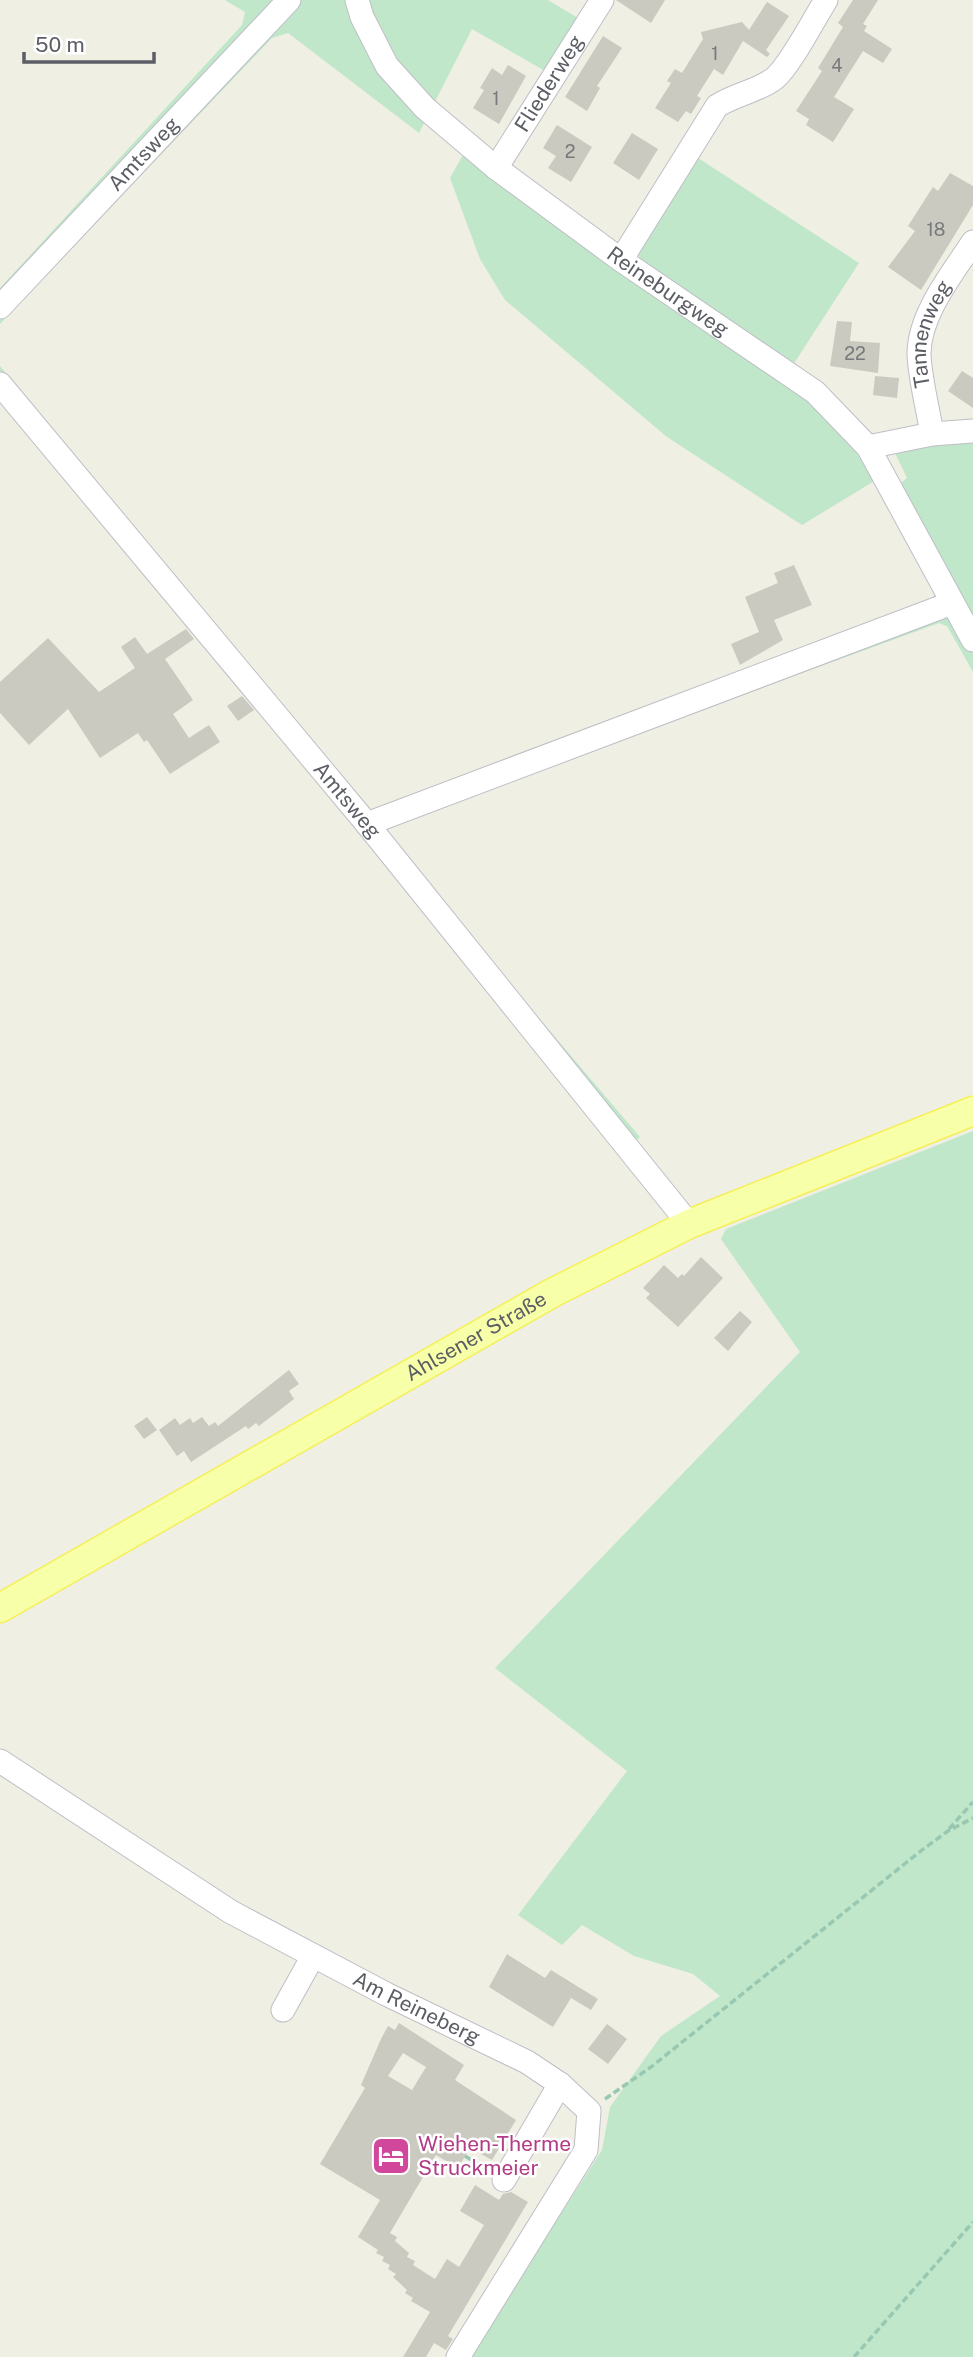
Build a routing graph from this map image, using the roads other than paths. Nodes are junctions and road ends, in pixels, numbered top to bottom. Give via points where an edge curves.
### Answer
1 (357, 0) edge
2 (602, 0) edge
3 (826, 0) edge
4 (279, 2) edge
5 (496, 168) junction
6 (973, 242) edge
7 (621, 260) junction
8 (0, 307) edge
9 (0, 384) edge
10 (973, 431) edge
11 (932, 434) junction
12 (868, 447) junction
13 (952, 603) junction
14 (973, 640) edge
15 (367, 824) junction
16 (973, 1111) edge
17 (689, 1224) junction
18 (0, 1608) edge
19 (0, 1762) edge
20 (313, 1956) junction
21 (283, 2010) dead end
22 (561, 2084) junction
23 (505, 2180) road end
24 (458, 2357) edge

1 - 5 street, Reineburgweg via 387,66 425,108
2 - 5 street, Fliederweg
3 - 7 street via 776,77 716,106
4 - 8 street, Amtsweg
5 - 7 street, Reineburgweg
6 - 11 street, Tannenweg via 942,291 919,352
7 - 12 street, Reineburgweg via 815,392
9 - 15 street, Amtsweg
10 - 11 street
11 - 12 street
12 - 13 street, Reineburgweg
13 - 14 street, Reineburgweg
13 - 15 street
15 - 17 street, Amtsweg
16 - 17 main road, Ahlsener Straße
17 - 18 main road, Ahlsener Straße via 552,1293
19 - 20 street, Am Reineberg via 231,1912
20 - 21 street
20 - 22 street, Am Reineberg
22 - 23 street
22 - 24 street, Am Reineberg via 589,2111 586,2150

